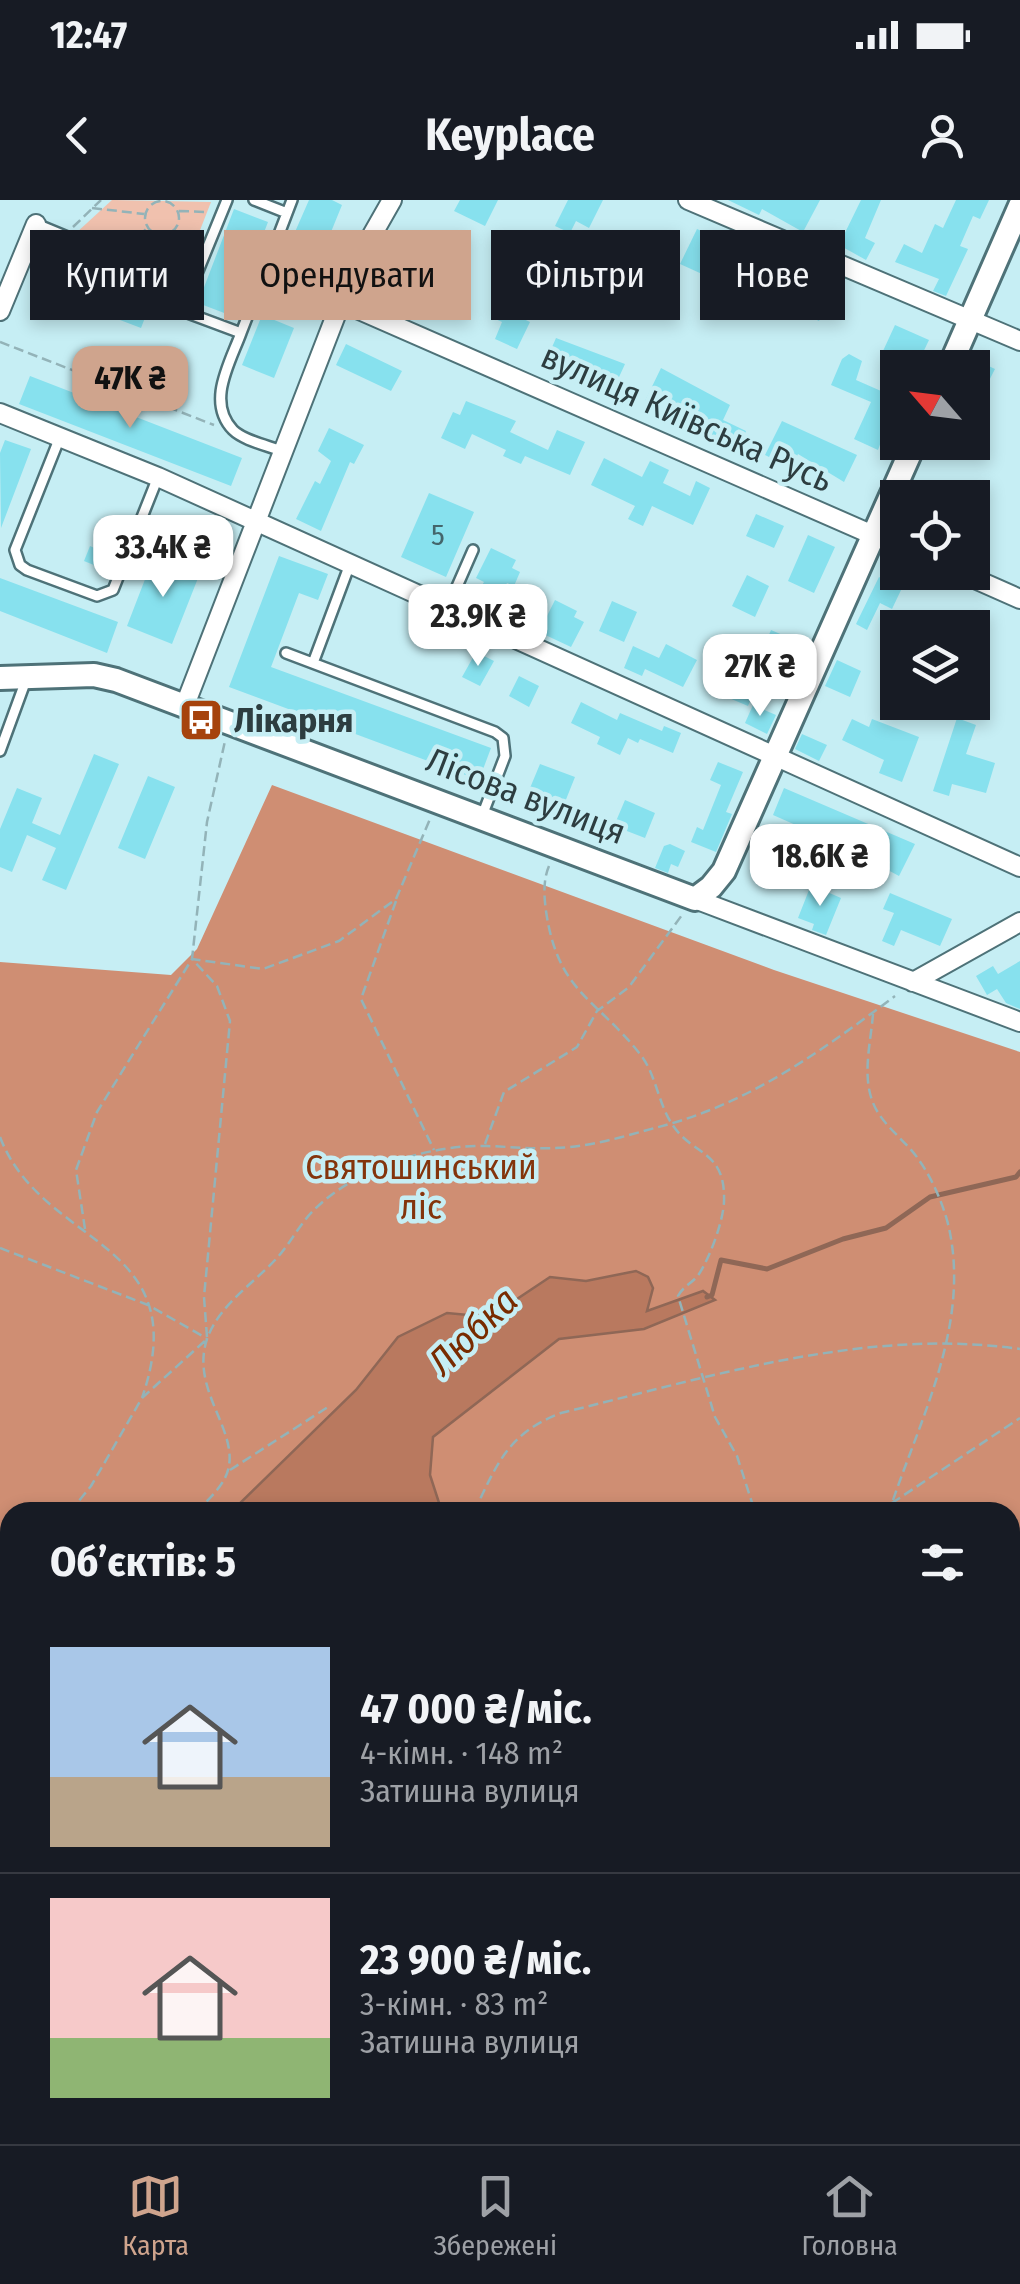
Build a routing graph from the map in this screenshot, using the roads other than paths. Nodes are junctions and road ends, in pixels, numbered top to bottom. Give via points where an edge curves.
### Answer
1 (227, 200) edge
2 (254, 200) edge
3 (292, 200) edge
4 (392, 200) edge
5 (688, 200) edge
6 (1020, 206) edge
7 (287, 213) junction
8 (36, 224) joint
9 (51, 230) edge
10 (281, 230) edge
11 (375, 230) edge
12 (204, 250) edge
13 (0, 311) edge
14 (204, 319) edge
15 (246, 320) edge
16 (334, 320) edge
17 (375, 320) edge
18 (970, 320) junction
19 (241, 333) junction
20 (1020, 342) edge
21 (957, 350) edge
22 (0, 413) edge
23 (60, 437) junction
24 (284, 452) junction
25 (907, 460) edge
26 (158, 477) junction
27 (257, 523) junction
28 (873, 535) junction
29 (880, 538) edge
30 (474, 550) dead end
31 (350, 564) junction
32 (990, 586) edge
33 (1020, 599) edge
34 (448, 608) junction
35 (286, 653) dead end
36 (313, 664) junction
37 (27, 677) junction
38 (0, 678) edge
39 (185, 705) junction
40 (0, 751) edge
41 (776, 755) junction
42 (482, 816) junction
43 (1020, 867) edge
44 (695, 898) junction
45 (1020, 922) edge
46 (913, 982) junction
47 (1020, 1022) edge

1 - 12 lane
2 - 7 lane
3 - 7 lane
4 - 11 street
5 - 18 street
6 - 18 street
7 - 10 lane
8 - 9 lane
8 - 13 street
14 - 19 lane
15 - 19 lane
16 - 24 street
17 - 28 street, вулиця Київська Русь
18 - 20 street
18 - 21 street
19 - 24 lane via 220,388 222,412 234,432
22 - 23 street
23 - 26 street
23 - 26 lane via 15,550 27,570 97,596 113,590
24 - 27 street
25 - 28 street
26 - 27 street
27 - 31 street
27 - 39 street
28 - 29 street, вулиця Київська Русь
28 - 41 street
30 - 34 lane
31 - 34 street
31 - 36 lane
32 - 33 street
34 - 41 street
35 - 36 lane
36 - 42 lane via 503,738 506,756
37 - 38 street, Лісова вулиця
37 - 39 street, Лісова вулиця via 94,675
37 - 40 lane
39 - 42 street, Лісова вулиця
41 - 43 street
41 - 44 street via 724,872
42 - 44 street, Лісова вулиця
44 - 46 street, Лісова вулиця
45 - 46 street
46 - 47 street, Лісова вулиця

